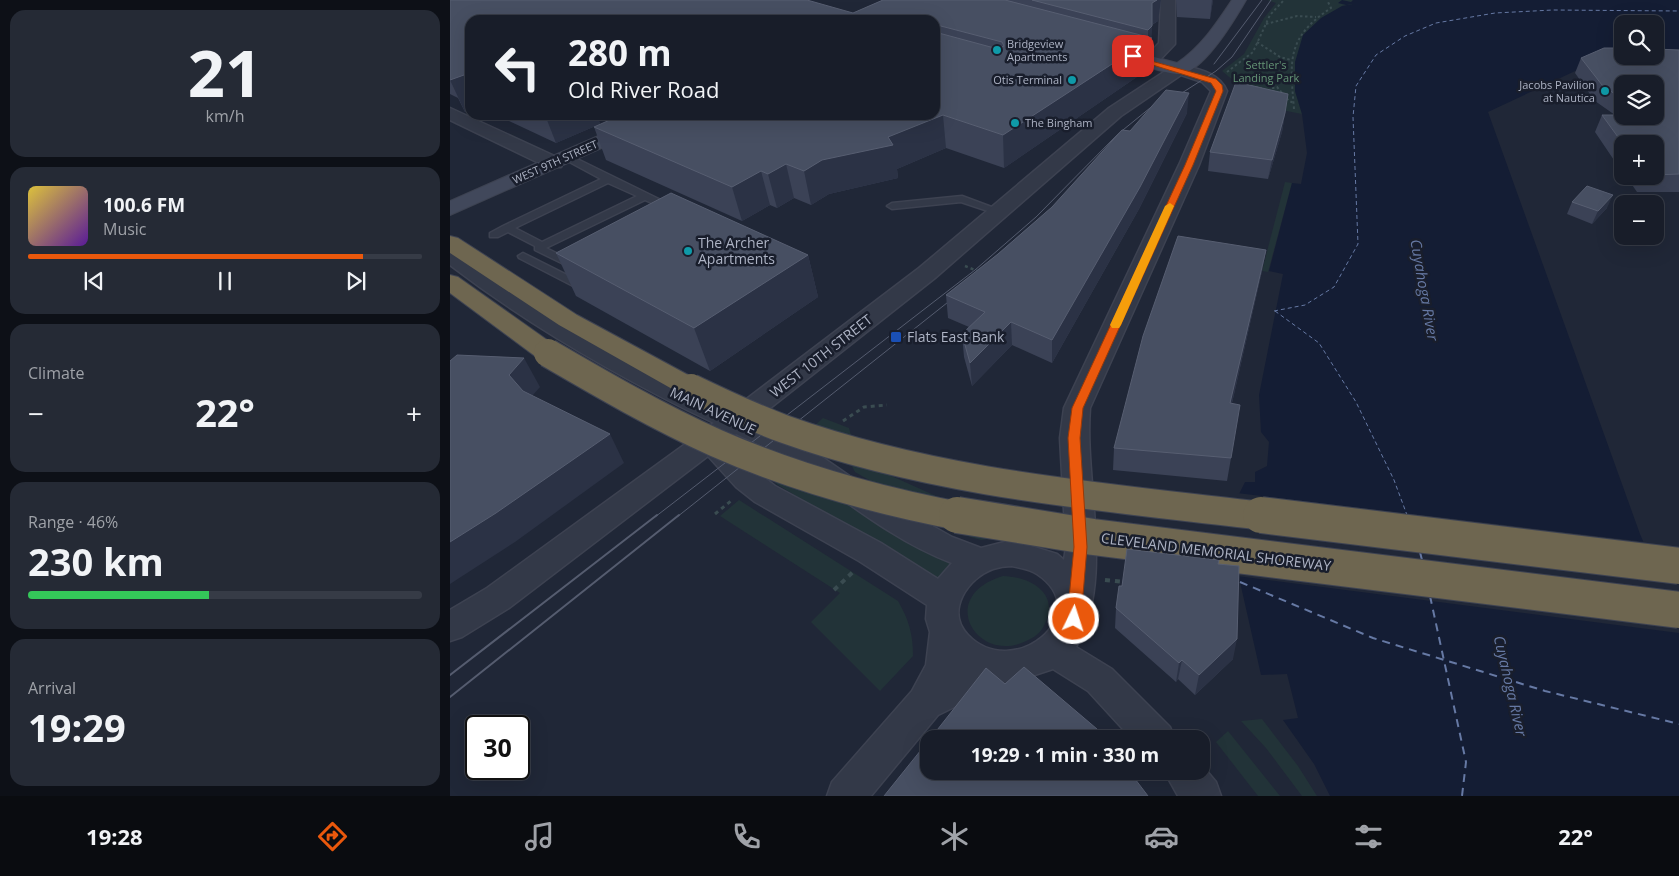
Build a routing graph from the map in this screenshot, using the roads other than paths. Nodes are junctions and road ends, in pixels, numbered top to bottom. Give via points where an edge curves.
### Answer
1 (1168, 0) edge
2 (1239, 0) edge
3 (1098, 47) edge
4 (1150, 61) junction
5 (1179, 69) junction
6 (450, 113) edge
7 (465, 119) edge
8 (467, 120) edge
9 (650, 120) edge
10 (561, 160) junction
11 (608, 179) junction
12 (644, 196) junction
13 (892, 206) dead end
14 (450, 209) edge
15 (1000, 212) junction
16 (663, 220) edge
17 (450, 222) edge
18 (507, 228) junction
19 (494, 235) dead end
20 (450, 243) edge
21 (540, 247) junction
22 (450, 255) edge
23 (586, 260) edge
24 (509, 262) junction
25 (450, 275) edge
26 (450, 282) edge
27 (583, 287) edge
28 (450, 306) edge
29 (548, 352) junction
30 (734, 422) junction
31 (710, 440) junction
32 (1080, 510) junction
33 (1029, 555) junction
34 (979, 560) junction
35 (1679, 566) edge
36 (1086, 591) junction
37 (944, 599) junction
38 (1679, 610) edge
39 (450, 627) edge
40 (947, 633) junction
41 (1053, 651) junction
42 (1014, 666) junction
43 (925, 703) junction
44 (1149, 730) edge
45 (1190, 780) edge
46 (846, 796) edge
47 (1202, 796) edge

1 - 4 street via 1167,44
2 - 5 street via 1216,39
3 - 4 street
4 - 5 street
5 - 15 street, WEST 10TH STREET via 1115,112
5 - 32 street via 1214,81 1219,91 1189,165 1078,408 1074,438
6 - 7 street
8 - 10 street
9 - 10 street, WEST 9TH STREET
10 - 11 lane
10 - 14 street, WEST 9TH STREET
11 - 12 lane
11 - 18 lane
12 - 16 lane via 679,212
12 - 21 lane
13 - 15 lane via 962,199
15 - 30 street, WEST 10TH STREET via 901,294
17 - 24 highway
18 - 19 lane
18 - 21 lane
20 - 24 highway
21 - 23 lane via 574,266
21 - 24 lane
22 - 30 street, MAIN AVENUE via 519,304 651,381
24 - 27 lane
24 - 35 highway, bridge via 524,294 713,399 816,439 905,464 1074,493
25 - 31 street, MAIN AVENUE via 493,307 675,415
26 - 29 highway, CLEVELAND MEMORIAL SHOREWAY
28 - 29 highway
29 - 38 highway, CLEVELAND MEMORIAL SHOREWAY, bridge via 624,399 710,442 816,480 942,513 1048,530
30 - 31 street, WEST 10TH STREET
30 - 34 street, MAIN AVENUE via 789,448 864,500 941,546
31 - 37 street, MAIN AVENUE via 746,479 765,494 883,560
31 - 39 street, WEST 10TH STREET via 498,598
32 - 33 street via 1074,527 1056,544
32 - 36 street
33 - 34 street via 1012,553
33 - 36 street via 1060,571 1070,585
34 - 37 street via 963,570
36 - 41 street via 1067,636
37 - 40 street via 942,616
40 - 42 street via 957,648 973,659 993,666
40 - 43 street via 943,667
41 - 42 street via 1035,661
41 - 44 street via 1100,680
42 - 43 street via 982,676
43 - 46 street
45 - 47 street

